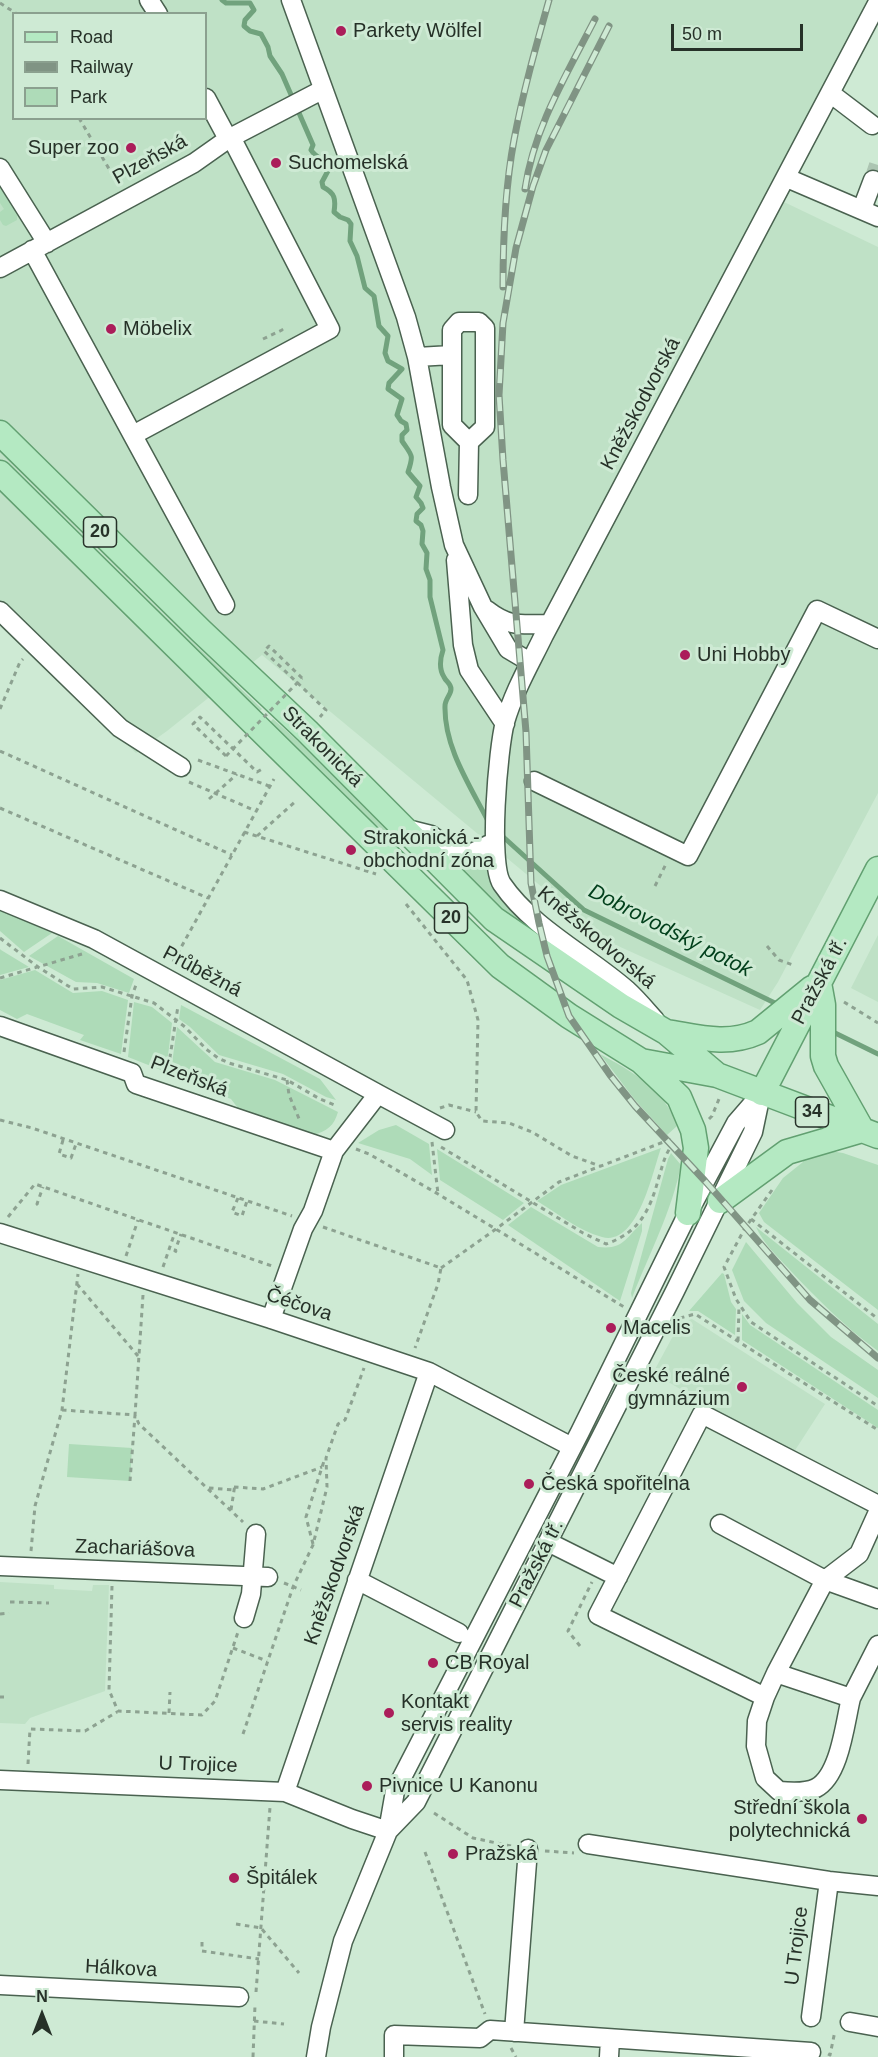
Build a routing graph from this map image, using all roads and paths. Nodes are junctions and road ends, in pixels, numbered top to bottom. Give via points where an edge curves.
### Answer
1 (291, 0) edge
2 (878, 2) edge
3 (0, 3) edge
4 (14, 12) edge
5 (322, 90) junction
6 (830, 93) junction
7 (207, 100) edge
8 (81, 120) edge
9 (872, 125) dead end
10 (230, 138) junction
11 (0, 168) edge
12 (787, 178) junction
13 (873, 180) dead end
14 (119, 186) dead end
15 (870, 213) edge
16 (40, 246) junction
17 (1, 264) edge
18 (280, 327) dead end
19 (264, 339) dead end
20 (452, 355) junction
21 (417, 357) junction
22 (0, 433) edge
23 (133, 435) junction
24 (469, 442) junction
25 (0, 473) edge
26 (468, 495) dead end
27 (454, 545) junction
28 (225, 605) dead end
29 (483, 607) junction
30 (0, 611) edge
31 (550, 624) junction
32 (878, 639) edge
33 (37, 648) junction
34 (530, 663) junction
35 (0, 709) edge
36 (320, 718) dead end
37 (505, 724) junction
38 (0, 751) edge
39 (181, 767) junction
40 (264, 768) dead end
41 (237, 774) junction
42 (274, 778) dead end
43 (534, 782) dead end
44 (270, 786) junction
45 (215, 794) junction
46 (209, 799) dead end
47 (296, 801) dead end
48 (0, 808) edge
49 (256, 811) junction
50 (403, 828) junction
51 (244, 832) junction
52 (257, 836) junction
53 (494, 841) junction
54 (674, 849) junction
55 (232, 855) junction
56 (878, 869) edge
57 (381, 879) dead end
58 (655, 886) dead end
59 (208, 898) junction
60 (401, 899) dead end
61 (0, 900) edge
62 (0, 938) edge
63 (94, 939) junction
64 (767, 946) dead end
65 (172, 964) dead end
66 (793, 965) dead end
67 (144, 966) junction
68 (38, 967) junction
69 (0, 978) edge
70 (181, 986) junction
71 (132, 996) junction
72 (820, 997) junction
73 (176, 1021) junction
74 (785, 1023) junction
75 (878, 1023) edge
76 (0, 1026) edge
77 (666, 1032) junction
78 (641, 1061) junction
79 (122, 1069) junction
80 (287, 1080) junction
81 (718, 1087) junction
82 (762, 1093) junction
83 (378, 1094) junction
84 (165, 1095) junction
85 (337, 1106) dead end
86 (712, 1116) dead end
87 (0, 1120) edge
88 (433, 1133) junction
89 (870, 1133) edge
90 (63, 1140) junction
91 (305, 1142) junction
92 (76, 1144) junction
93 (337, 1147) junction
94 (600, 1166) junction
95 (774, 1185) dead end
96 (43, 1187) junction
97 (438, 1194) junction
98 (238, 1198) junction
99 (720, 1200) junction
100 (247, 1201) junction
101 (531, 1202) junction
102 (39, 1205) dead end
103 (688, 1213) junction
104 (752, 1219) junction
105 (138, 1220) junction
106 (307, 1221) junction
107 (496, 1229) junction
108 (175, 1232) junction
109 (1, 1233) edge
110 (181, 1234) junction
111 (177, 1252) dead end
112 (79, 1258) junction
113 (441, 1268) junction
114 (121, 1272) junction
115 (288, 1272) junction
116 (151, 1281) junction
117 (77, 1283) junction
118 (739, 1304) junction
119 (629, 1310) dead end
120 (878, 1319) edge
121 (272, 1320) junction
122 (675, 1320) dead end
123 (738, 1341) junction
124 (370, 1352) junction
125 (138, 1356) junction
126 (409, 1366) junction
127 (429, 1372) junction
128 (878, 1406) edge
129 (62, 1410) junction
130 (135, 1416) junction
131 (878, 1430) edge
132 (572, 1447) junction
133 (326, 1458) junction
134 (322, 1467) junction
135 (130, 1481) dead end
136 (207, 1487) junction
137 (234, 1487) junction
138 (878, 1505) edge
139 (231, 1510) junction
140 (878, 1512) edge
141 (720, 1524) dead end
142 (256, 1534) joint
143 (548, 1542) junction
144 (314, 1545) junction
145 (0, 1566) edge
146 (29, 1568) junction
147 (583, 1576) dead end
148 (260, 1577) junction
149 (618, 1577) junction
150 (112, 1580) dead end
151 (357, 1580) junction
152 (825, 1580) junction
153 (878, 1599) edge
154 (10, 1602) dead end
155 (49, 1603) dead end
156 (9, 1613) dead end
157 (0, 1614) edge
158 (244, 1617) joint
159 (459, 1633) dead end
160 (878, 1645) edge
161 (580, 1646) dead end
162 (233, 1648) junction
163 (267, 1661) junction
164 (776, 1673) junction
165 (170, 1692) dead end
166 (765, 1697) junction
167 (851, 1698) junction
168 (118, 1711) junction
169 (169, 1713) junction
170 (243, 1734) dead end
171 (28, 1760) dead end
172 (0, 1780) edge
173 (285, 1792) junction
174 (270, 1807) dead end
175 (388, 1831) junction
176 (588, 1844) dead end
177 (528, 1849) dead end
178 (425, 1852) dead end
179 (829, 1881) junction
180 (878, 1886) edge
181 (236, 1924) dead end
182 (261, 1928) junction
183 (202, 1942) dead end
184 (259, 1959) junction
185 (299, 1973) dead end
186 (0, 1985) edge
187 (239, 1997) dead end
188 (811, 2017) joint
189 (254, 2021) junction
190 (850, 2022) dead end
191 (284, 2024) dead end
192 (878, 2027) edge
193 (490, 2030) junction
194 (514, 2032) junction
195 (610, 2048) edge
196 (811, 2052) joint
197 (765, 2053) edge
198 (253, 2057) edge
199 (316, 2057) edge
200 (394, 2057) edge

1 - 5 street
2 - 6 street, Kněžskodvorská
3 - 4 path
5 - 10 street, Plzeňská
5 - 21 street via 406,317
6 - 9 street
6 - 12 street, Kněžskodvorská
7 - 10 street
8 - 14 path
10 - 16 street, Plzeňská via 194,163
10 - 23 street via 330,329
11 - 16 street
12 - 15 street
12 - 31 street, Kněžskodvorská
13 - 15 street
16 - 17 street, Plzeňská
16 - 23 street
18 - 19 path via 282,330
20 - 21 street
20 - 24 street via 452,425
20 - 24 street via 452,330 459,322 483,324 485,428
21 - 27 street
22 - 50 main road, Strakonická / 20
23 - 28 street
24 - 26 street
25 - 78 main road, Strakonická / 20 via 500,966
27 - 29 street
27 - 37 street via 470,670
29 - 31 street via 501,621
29 - 34 street via 508,649
30 - 33 street
31 - 34 street, Kněžskodvorská
32 - 54 street via 817,610 688,856
33 - 35 path via 20,662
33 - 39 street via 120,728
34 - 37 street, Kněžskodvorská
36 - 40 path, bridge via 326,711 264,651 269,646 302,678 226,756 193,724 200,717 258,772
37 - 53 street, Kněžskodvorská via 497,777
38 - 55 path
39 - 41 path via 187,756
39 - 45 path via 176,776
41 - 44 path
41 - 45 path
42 - 44 path
43 - 54 street
44 - 49 path
45 - 46 path
45 - 49 path
47 - 52 path
48 - 59 path
49 - 51 path
50 - 53 street via 430,835 460,853 472,853
50 - 77 main road, Strakonická / 20 via 495,919 621,1006
51 - 52 path
51 - 55 path
52 - 57 path via 375,873
53 - 77 street, Kněžskodvorská via 501,883 519,903 627,990
54 - 58 path
55 - 59 path
56 - 72 main road, Pražská tř.
59 - 65 path
60 - 94 path via 467,980 478,1020 476,1112 482,1121 509,1123
61 - 63 street, Průběžná
62 - 68 path
63 - 67 street, Průběžná
63 - 68 path via 86,952
64 - 66 path via 779,960
67 - 70 street, Průběžná
67 - 71 path
68 - 69 path
68 - 71 path via 73,989 102,987
70 - 73 path
70 - 83 street, Průběžná
71 - 73 path via 154,1003
71 - 79 path
72 - 74 main road, Pražská tř.
72 - 75 path
72 - 89 main road via 826,1066
73 - 80 path via 218,1058
73 - 84 path
74 - 77 main road via 728,1041
74 - 82 main road, Pražská tř.
76 - 79 street, Plzeňská
77 - 81 main road, 20
78 - 81 main road, 20
78 - 103 main road via 679,1097 693,1130 696,1148
79 - 84 street, Plzeňská via 132,1073 136,1084
80 - 85 path
80 - 91 path via 306,1134
81 - 82 main road
81 - 86 path
82 - 89 main road, 34
82 - 99 street, Pražská tř. via 753,1132
82 - 103 street, Pražská tř. via 736,1123
83 - 88 street, Průběžná
83 - 93 street
84 - 91 street, Plzeňská
87 - 90 path
88 - 97 path
88 - 101 path
89 - 99 main road via 787,1152
90 - 92 path
90 - 92 path via 59,1154 71,1158
91 - 93 street, Plzeňská
92 - 98 path
93 - 97 path via 369,1154
93 - 106 street
94 - 101 path via 559,1182
94 - 101 path via 679,1137 665,1155 650,1208 623,1239 606,1244
95 - 104 path
96 - 102 path
96 - 105 path
96 - 109 path via 35,1184 9,1216
97 - 107 path
98 - 100 path
98 - 100 path via 232,1212 242,1216
99 - 143 street, Pražská tř.
100 - 106 path
101 - 107 path
103 - 132 street, Pražská tř.
104 - 118 path via 724,1267
104 - 120 path
105 - 108 path
105 - 114 path
106 - 113 path
106 - 115 street
107 - 113 path
107 - 119 path
108 - 110 path
108 - 116 path
109 - 112 street, Čéčova
110 - 111 path
110 - 115 path
112 - 114 street, Čéčova
112 - 117 path
113 - 126 path
114 - 116 street, Čéčova
115 - 121 street
116 - 121 street, Čéčova
116 - 125 path
117 - 125 path
117 - 129 path
118 - 123 path
118 - 128 path via 752,1322
121 - 124 street, Čéčova
122 - 123 path via 695,1314
123 - 131 path
124 - 126 street, Čéčova
124 - 133 path
125 - 130 path
126 - 127 street, Čéčova
127 - 132 street, Čéčova
127 - 151 street, Kněžskodvorská
129 - 130 path
129 - 146 path via 35,1506
130 - 135 path
130 - 136 path
132 - 175 street, Pražská tř. via 395,1791
133 - 134 path
133 - 144 path via 327,1487
134 - 137 path via 264,1488
134 - 144 path via 306,1517
136 - 137 path
136 - 139 path
137 - 139 path
138 - 149 street via 702,1414
139 - 142 path
140 - 152 street via 859,1554
141 - 152 street
142 - 148 street
143 - 149 street
143 - 175 street, Pražská tř. via 416,1802
144 - 163 path via 293,1587
145 - 146 street, Zachariášova
146 - 148 street, Zachariášova
147 - 161 path via 592,1581 568,1631
148 - 158 street
149 - 166 street via 598,1615
150 - 168 path via 109,1690
151 - 159 street
151 - 173 street, Kněžskodvorská
152 - 153 street
152 - 164 street
154 - 155 path
156 - 157 path
158 - 162 path
160 - 167 street
162 - 163 path
162 - 169 path via 215,1701 202,1715
163 - 170 path
164 - 166 street
164 - 167 street
165 - 169 path
166 - 167 street via 757,1720 756,1746 765,1778 779,1791 795,1792 816,1788 833,1770
168 - 169 path
168 - 171 path via 85,1731 30,1729
172 - 173 street, U Trojice
173 - 175 street, U Trojice
174 - 182 path
175 - 199 street, Pražská tř. via 343,1941
176 - 179 street
177 - 194 street
178 - 193 path
179 - 180 street
179 - 188 street, U Trojice
181 - 182 path
182 - 184 path
182 - 185 path
183 - 184 path via 202,1952
184 - 189 path
186 - 187 street, Hálkova
188 - 196 path via 836,2022 830,2055
189 - 191 path
189 - 198 path
190 - 192 street
193 - 194 street
193 - 200 street via 480,2038 394,2035
194 - 195 street
195 - 197 street
196 - 197 street

